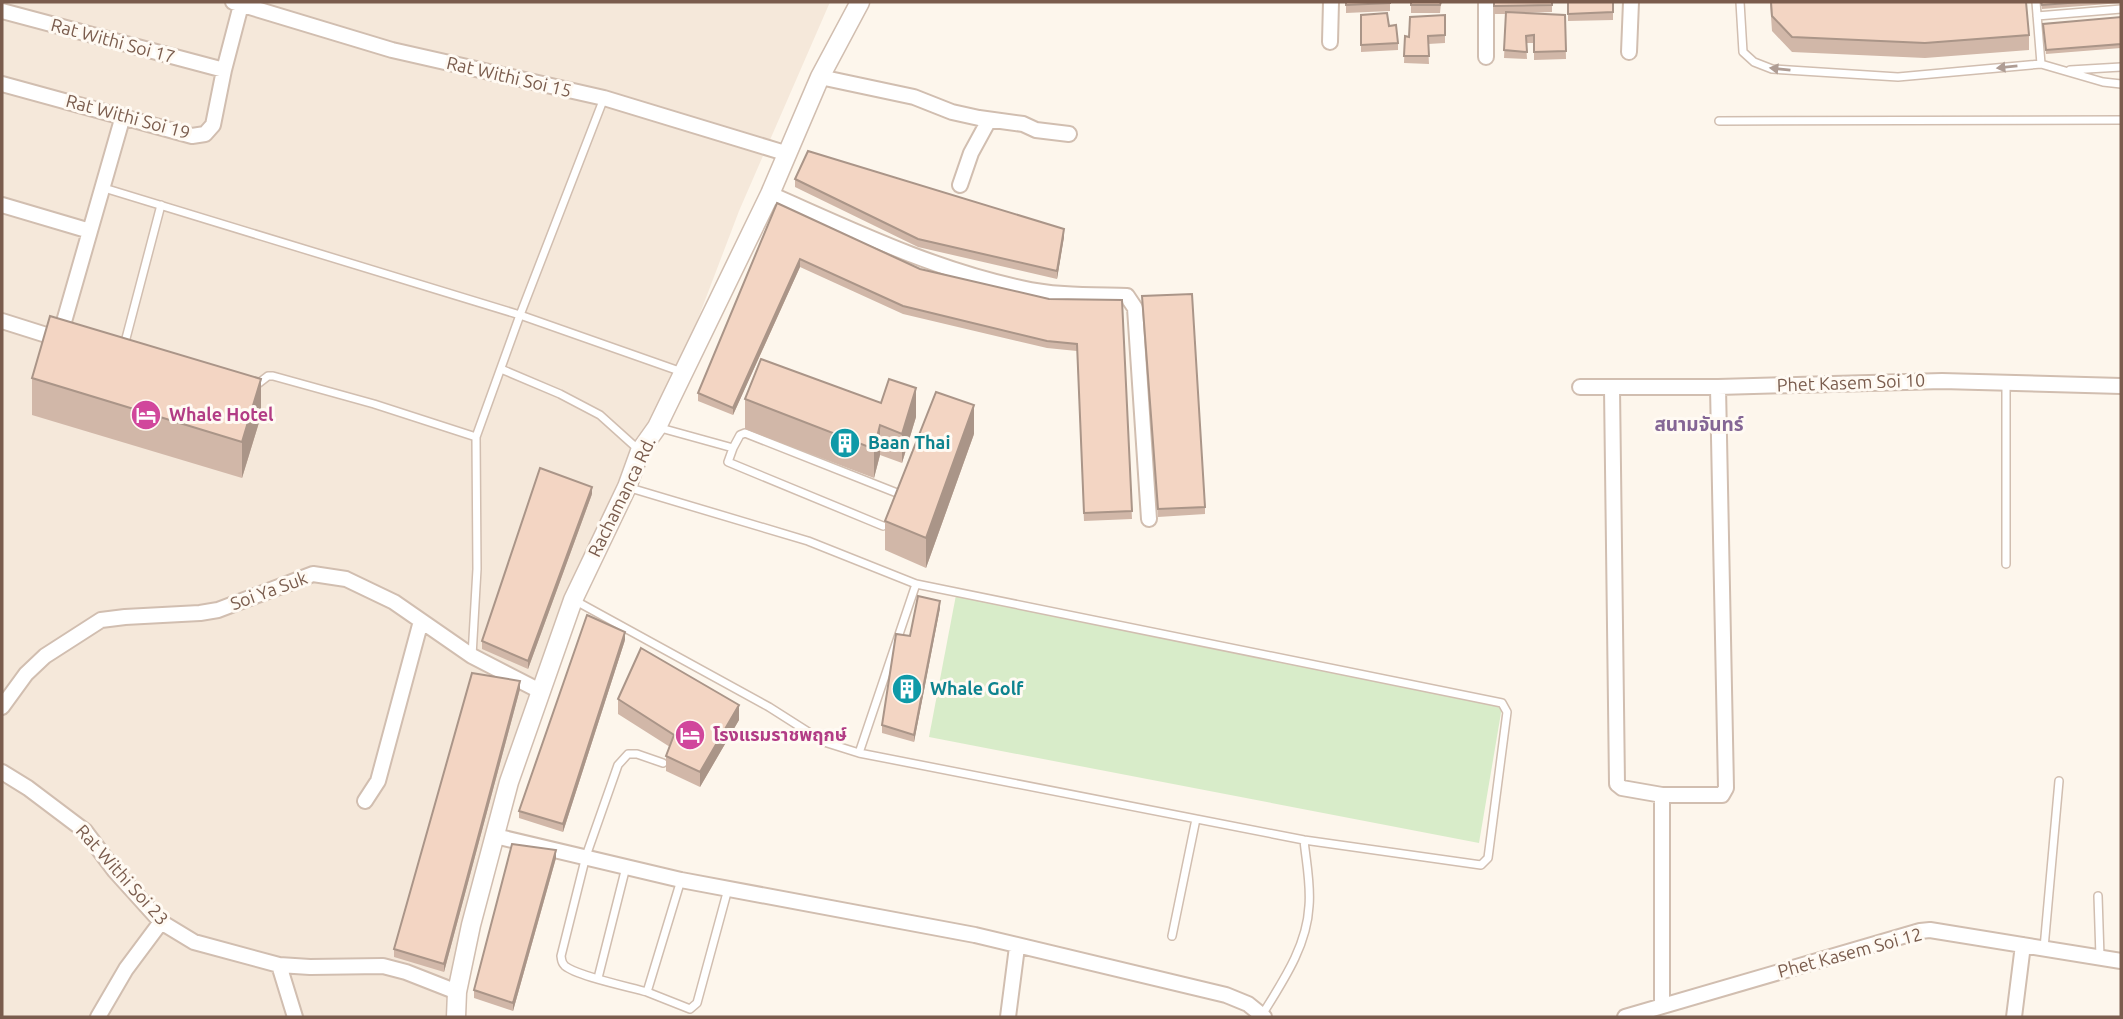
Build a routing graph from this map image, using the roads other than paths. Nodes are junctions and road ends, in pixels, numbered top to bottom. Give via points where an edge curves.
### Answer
1 (860, 2) edge
2 (1331, 2) edge
3 (1486, 2) edge
4 (1631, 2) edge
5 (1740, 2) edge
6 (2036, 2) edge
7 (237, 3) edge
8 (2121, 9) edge
9 (2, 11) edge
10 (2037, 16) junction
11 (1330, 42) dead end
12 (1629, 52) dead end
13 (1486, 57) dead end
14 (2042, 64) junction
15 (2121, 67) edge
16 (224, 70) junction
17 (2065, 70) junction
18 (820, 77) junction
19 (2, 84) edge
20 (2121, 84) edge
21 (604, 98) junction
22 (123, 116) junction
23 (989, 120) junction
24 (2121, 120) edge
25 (1719, 121) dead end
26 (1069, 135) dead end
27 (785, 153) junction
28 (960, 186) dead end
29 (104, 188) junction
30 (770, 194) junction
31 (2, 205) edge
32 (161, 205) junction
33 (90, 231) junction
34 (520, 315) junction
35 (2, 321) edge
36 (121, 360) edge
37 (501, 369) junction
38 (682, 372) junction
39 (2006, 382) junction
40 (2121, 386) edge
41 (1580, 387) dead end
42 (1718, 387) junction
43 (1612, 388) junction
44 (248, 392) edge
45 (657, 427) junction
46 (477, 438) junction
47 (733, 448) junction
48 (640, 452) junction
49 (627, 487) junction
50 (897, 494) edge
51 (1149, 519) dead end
52 (883, 526) dead end
53 (2006, 564) dead end
54 (916, 584) junction
55 (573, 600) junction
56 (421, 621) junction
57 (472, 656) junction
58 (540, 691) junction
59 (2, 707) edge
60 (859, 753) junction
61 (663, 764) edge
62 (2, 772) edge
63 (2059, 781) dead end
64 (1662, 795) junction
65 (365, 801) dead end
66 (1196, 819) junction
67 (495, 836) junction
68 (1304, 840) junction
69 (586, 856) junction
70 (626, 867) junction
71 (681, 880) junction
72 (728, 889) junction
73 (2098, 896) dead end
74 (161, 922) junction
75 (1172, 936) dead end
76 (2023, 945) junction
77 (1017, 947) junction
78 (2044, 948) junction
79 (2100, 957) junction
80 (2121, 961) edge
81 (279, 964) junction
82 (598, 978) junction
83 (457, 992) junction
84 (647, 992) junction
85 (1662, 1006) junction
86 (1263, 1016) edge
87 (99, 1017) edge
88 (295, 1017) edge
89 (456, 1017) edge
90 (1007, 1017) edge
91 (1625, 1017) edge
92 (2014, 1017) edge

1 - 18 street, Rachamanca Rd.
2 - 11 street
3 - 13 street
4 - 12 street
14 -> 5 lane via 1898,77 1772,69 1743,52
6 - 10 lane
7 - 16 street, Rat Withi Soi 19
7 - 21 street, Rat Withi Soi 15 via 392,50
8 - 10 lane
9 - 16 street, Rat Withi Soi 17
10 - 14 lane
14 - 17 lane
15 - 17 lane
16 - 22 street, Rat Withi Soi 19 via 213,125 205,134 192,136
17 - 20 lane
18 - 23 street via 914,97
18 - 27 street, Rachamanca Rd.
19 - 22 street, Rat Withi Soi 19
21 - 27 street, Rat Withi Soi 15
21 - 34 lane
22 - 29 street
23 - 26 street
23 - 28 street
24 - 25 lane
27 - 30 street, Rachamanca Rd.
29 - 32 lane
29 - 33 street
30 - 38 street, Rachamanca Rd.
30 - 51 street via 928,263 1021,288 1127,296 1135,308
31 - 33 street
32 - 34 lane
32 - 36 lane
33 - 35 street via 65,341
34 - 37 lane
34 - 38 lane
37 - 46 lane
37 - 48 lane via 600,415
38 - 45 street, Rachamanca Rd.
39 - 40 street, Phet Kasem Soi 10
39 - 42 street, Phet Kasem Soi 10
39 - 53 lane
41 - 43 street, Phet Kasem Soi 10
42 - 43 street, Phet Kasem Soi 10
42 - 64 street via 1726,788 1722,795
43 - 64 street via 1617,784
44 - 46 lane via 273,376
45 - 47 lane
45 - 48 street, Rachamanca Rd.
46 - 57 lane
47 - 50 lane via 745,433
47 - 52 lane via 728,462
48 - 49 street, Rachamanca Rd.
49 - 54 lane via 808,541
49 - 55 street, Rachamanca Rd.
54 - 60 lane
54 - 68 lane via 1505,706 1485,863
55 - 58 street, Rachamanca Rd.
55 - 60 lane via 824,742
56 - 57 street, Soi Ya Suk
56 - 59 street, Soi Ya Suk via 346,579 313,574 218,610 101,620 45,656
56 - 65 street via 378,781
57 - 58 street, Soi Ya Suk
58 - 67 street, Rachamanca Rd.
60 - 66 lane
61 - 69 lane via 637,754 622,758
62 - 74 street, Rat Withi Soi 23 via 85,831
63 - 78 lane
64 - 85 street
66 - 68 lane
66 - 75 lane
67 - 69 street
67 - 83 street, Rachamanca Rd.
68 - 86 lane via 1309,907 1304,934
69 - 70 street
69 - 82 lane via 561,956 566,967
70 - 71 street
70 - 82 lane
71 - 72 street
71 - 84 lane
72 - 77 street via 975,935
72 - 84 lane via 695,1006 690,1009
73 - 79 lane
74 - 81 street, Rat Withi Soi 23 via 194,942
74 - 87 street via 126,969
76 - 78 street, Phet Kasem Soi 12
76 - 85 street, Phet Kasem Soi 12 via 1930,930 1914,932
76 - 92 street
77 - 86 street via 1226,995
77 - 90 street
78 - 79 street, Phet Kasem Soi 12
79 - 80 street, Phet Kasem Soi 12
81 - 83 street, Rat Withi Soi 23 via 383,966
81 - 88 street
82 - 84 lane
83 - 89 street, Rachamanca Rd.
85 - 91 street, Phet Kasem Soi 12

